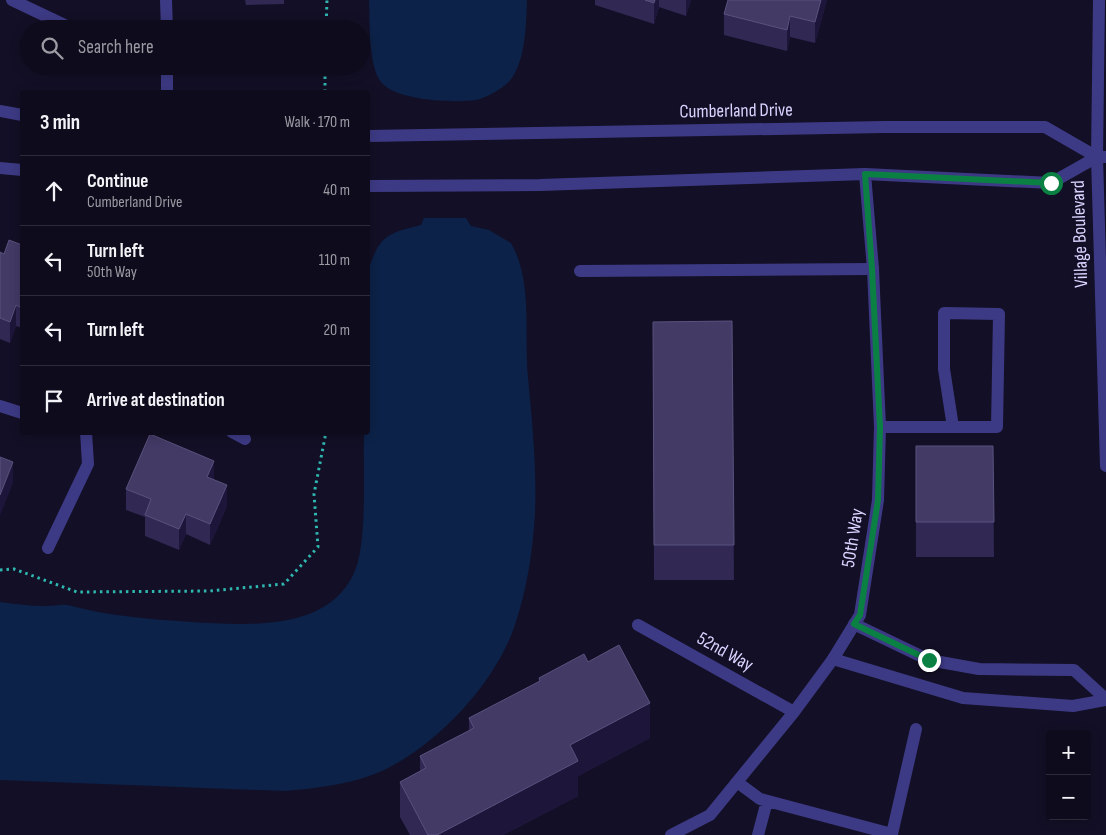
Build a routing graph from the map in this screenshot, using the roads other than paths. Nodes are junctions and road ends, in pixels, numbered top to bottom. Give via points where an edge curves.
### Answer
1 (12, 0) edge
2 (166, 0) edge
3 (1099, 0) edge
4 (54, 20) edge
5 (167, 20) edge
6 (167, 75) edge
7 (167, 90) edge
8 (0, 111) edge
9 (20, 114) edge
10 (370, 136) edge
11 (1101, 157) edge
12 (0, 168) edge
13 (20, 170) edge
14 (865, 174) junction
15 (370, 186) edge
16 (872, 269) junction
17 (580, 271) dead end
18 (0, 406) edge
19 (20, 412) edge
20 (953, 426) junction
21 (880, 427) junction
22 (86, 435) edge
23 (238, 435) edge
24 (245, 439) dead end
25 (1106, 466) edge
26 (48, 548) dead end
27 (854, 624) junction
28 (638, 625) dead end
29 (833, 659) junction
30 (1106, 699) edge
31 (794, 712) junction
32 (916, 729) dead end
33 (737, 782) junction
34 (767, 801) junction
35 (671, 835) edge
36 (758, 835) edge
37 (893, 835) edge

1 - 4 street
2 - 5 street
3 - 11 street, Village Boulevard
6 - 7 street
8 - 9 street
10 - 11 street, Cumberland Drive via 1045,127
11 - 14 street via 1051,183
11 - 25 street, Village Boulevard
12 - 13 street
14 - 15 street via 540,185
14 - 16 street, 50th Way
16 - 17 street
16 - 21 street, 50th Way
18 - 19 street
20 - 20 street via 997,428 999,314 944,314 944,369
20 - 21 street
21 - 27 street, 50th Way via 878,500 860,615
22 - 26 street via 88,464
23 - 24 street
27 - 29 street, 50th Way
27 - 30 street via 929,660 979,668 1074,670
28 - 31 street, 52nd Way
29 - 30 street via 963,698 1073,706
29 - 31 street, 50th Way
31 - 33 street, 50th Way
32 - 37 street
33 - 34 street
33 - 35 street, 50th Way via 710,815
34 - 36 street
34 - 37 street

